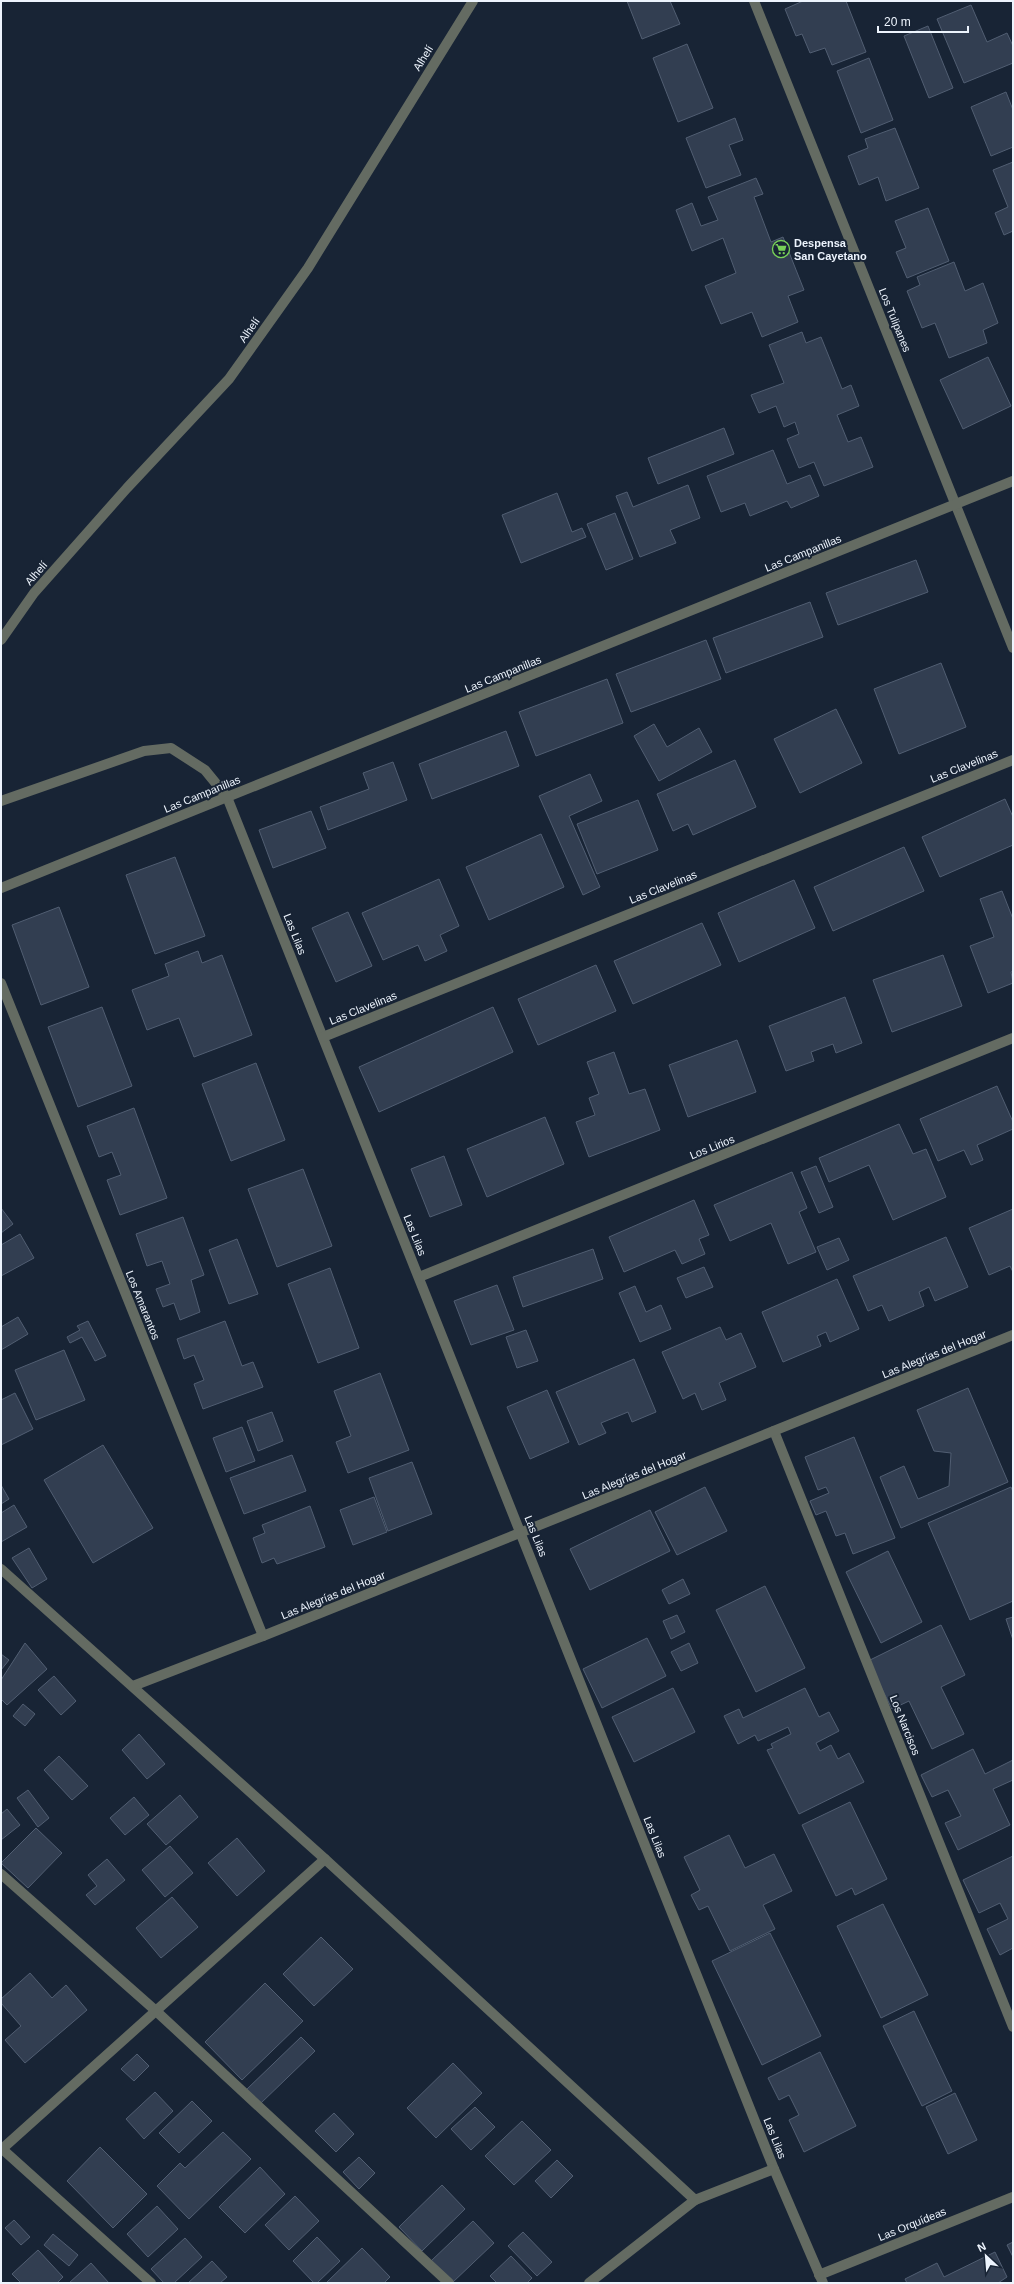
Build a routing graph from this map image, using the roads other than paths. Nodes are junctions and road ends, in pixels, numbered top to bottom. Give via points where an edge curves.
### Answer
1 (473, 1) edge
2 (754, 1) edge
3 (1013, 481) edge
4 (956, 504) junction
5 (1, 640) edge
6 (1013, 648) edge
7 (1013, 760) edge
8 (227, 797) junction
9 (1, 801) edge
10 (1, 888) edge
11 (1, 983) edge
12 (323, 1037) junction
13 (1013, 1038) edge
14 (419, 1277) junction
15 (1013, 1335) edge
16 (774, 1431) junction
17 (522, 1532) junction
18 (1, 1569) edge
19 (263, 1636) junction
20 (133, 1686) junction
21 (325, 1859) junction
22 (1, 1874) edge
23 (156, 2011) junction
24 (1013, 2027) edge
25 (2, 2148) edge
26 (774, 2169) junction
27 (1013, 2197) edge
28 (695, 2200) junction
29 (821, 2279) edge
30 (151, 2283) edge
31 (449, 2283) edge
32 (589, 2283) edge

1 - 5 street, Alhelí via 308,268 229,379 127,488 39,588
2 - 4 street, Los Tulipanes
3 - 4 street, Las Campanillas
4 - 6 street, Los Tulipanes
4 - 8 street, Las Campanillas
7 - 12 street, Las Clavelinas
8 - 9 street, Las Lilas via 205,770 171,748 144,751
8 - 10 street, Las Campanillas
8 - 12 street, Las Lilas
11 - 19 street, Los Amarantos
12 - 14 street, Las Lilas
13 - 14 street, Los Lirios
14 - 17 street, Las Lilas
15 - 16 street, Las Alegrías del Hogar
16 - 17 street, Las Alegrías del Hogar
16 - 24 street, Los Narcisos
17 - 19 street, Las Alegrías del Hogar
17 - 26 street, Las Lilas
18 - 20 street
19 - 20 street, Las Alegrías del Hogar
20 - 21 street
21 - 23 street
21 - 28 street
22 - 23 street
23 - 25 street
23 - 31 street
25 - 30 street
26 - 28 street
26 - 29 street, Las Lilas
27 - 29 street, Las Orquídeas
28 - 32 street

